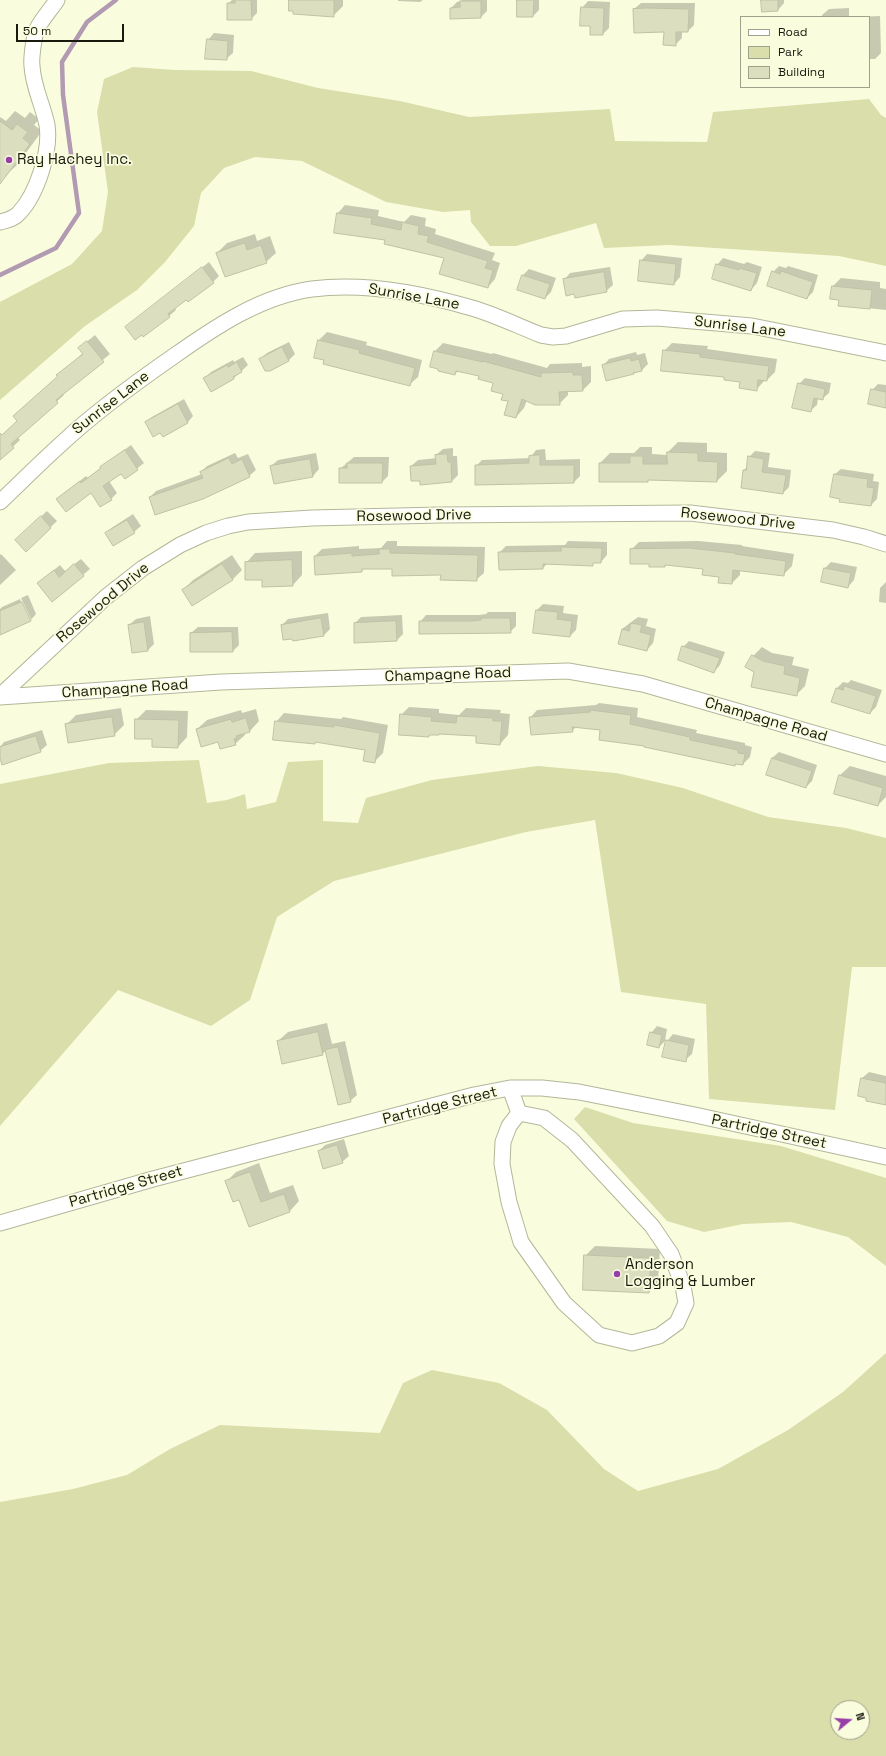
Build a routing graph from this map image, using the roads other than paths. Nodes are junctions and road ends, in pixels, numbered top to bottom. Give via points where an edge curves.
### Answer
1 (58, 0) edge
2 (0, 222) edge
3 (886, 353) edge
4 (0, 502) edge
5 (886, 544) edge
6 (0, 697) edge
7 (886, 754) edge
8 (510, 1088) junction
9 (519, 1113) junction
10 (886, 1157) edge
11 (0, 1223) edge

1 - 2 street via 36,28 31,65 47,126 46,156 41,174 19,214 10,220
3 - 4 street, Sunrise Lane via 752,326 657,318 623,319 571,335 553,337 541,335 472,308 407,293 355,287 311,289 262,304 209,332 90,419 61,443
5 - 6 street, Rosewood Drive via 833,530 682,513 312,518 242,523 206,533 142,568 106,597
6 - 7 street, Champagne Road via 221,682 568,671 643,684
8 - 9 street
8 - 10 street, Partridge Street via 579,1092
8 - 11 street, Partridge Street via 474,1095 152,1179
9 - 9 street via 509,1126 503,1142 502,1164 509,1202 521,1242 564,1304 599,1335 632,1342 659,1336 677,1323 686,1303 684,1286 671,1254 652,1226 572,1140 544,1118

